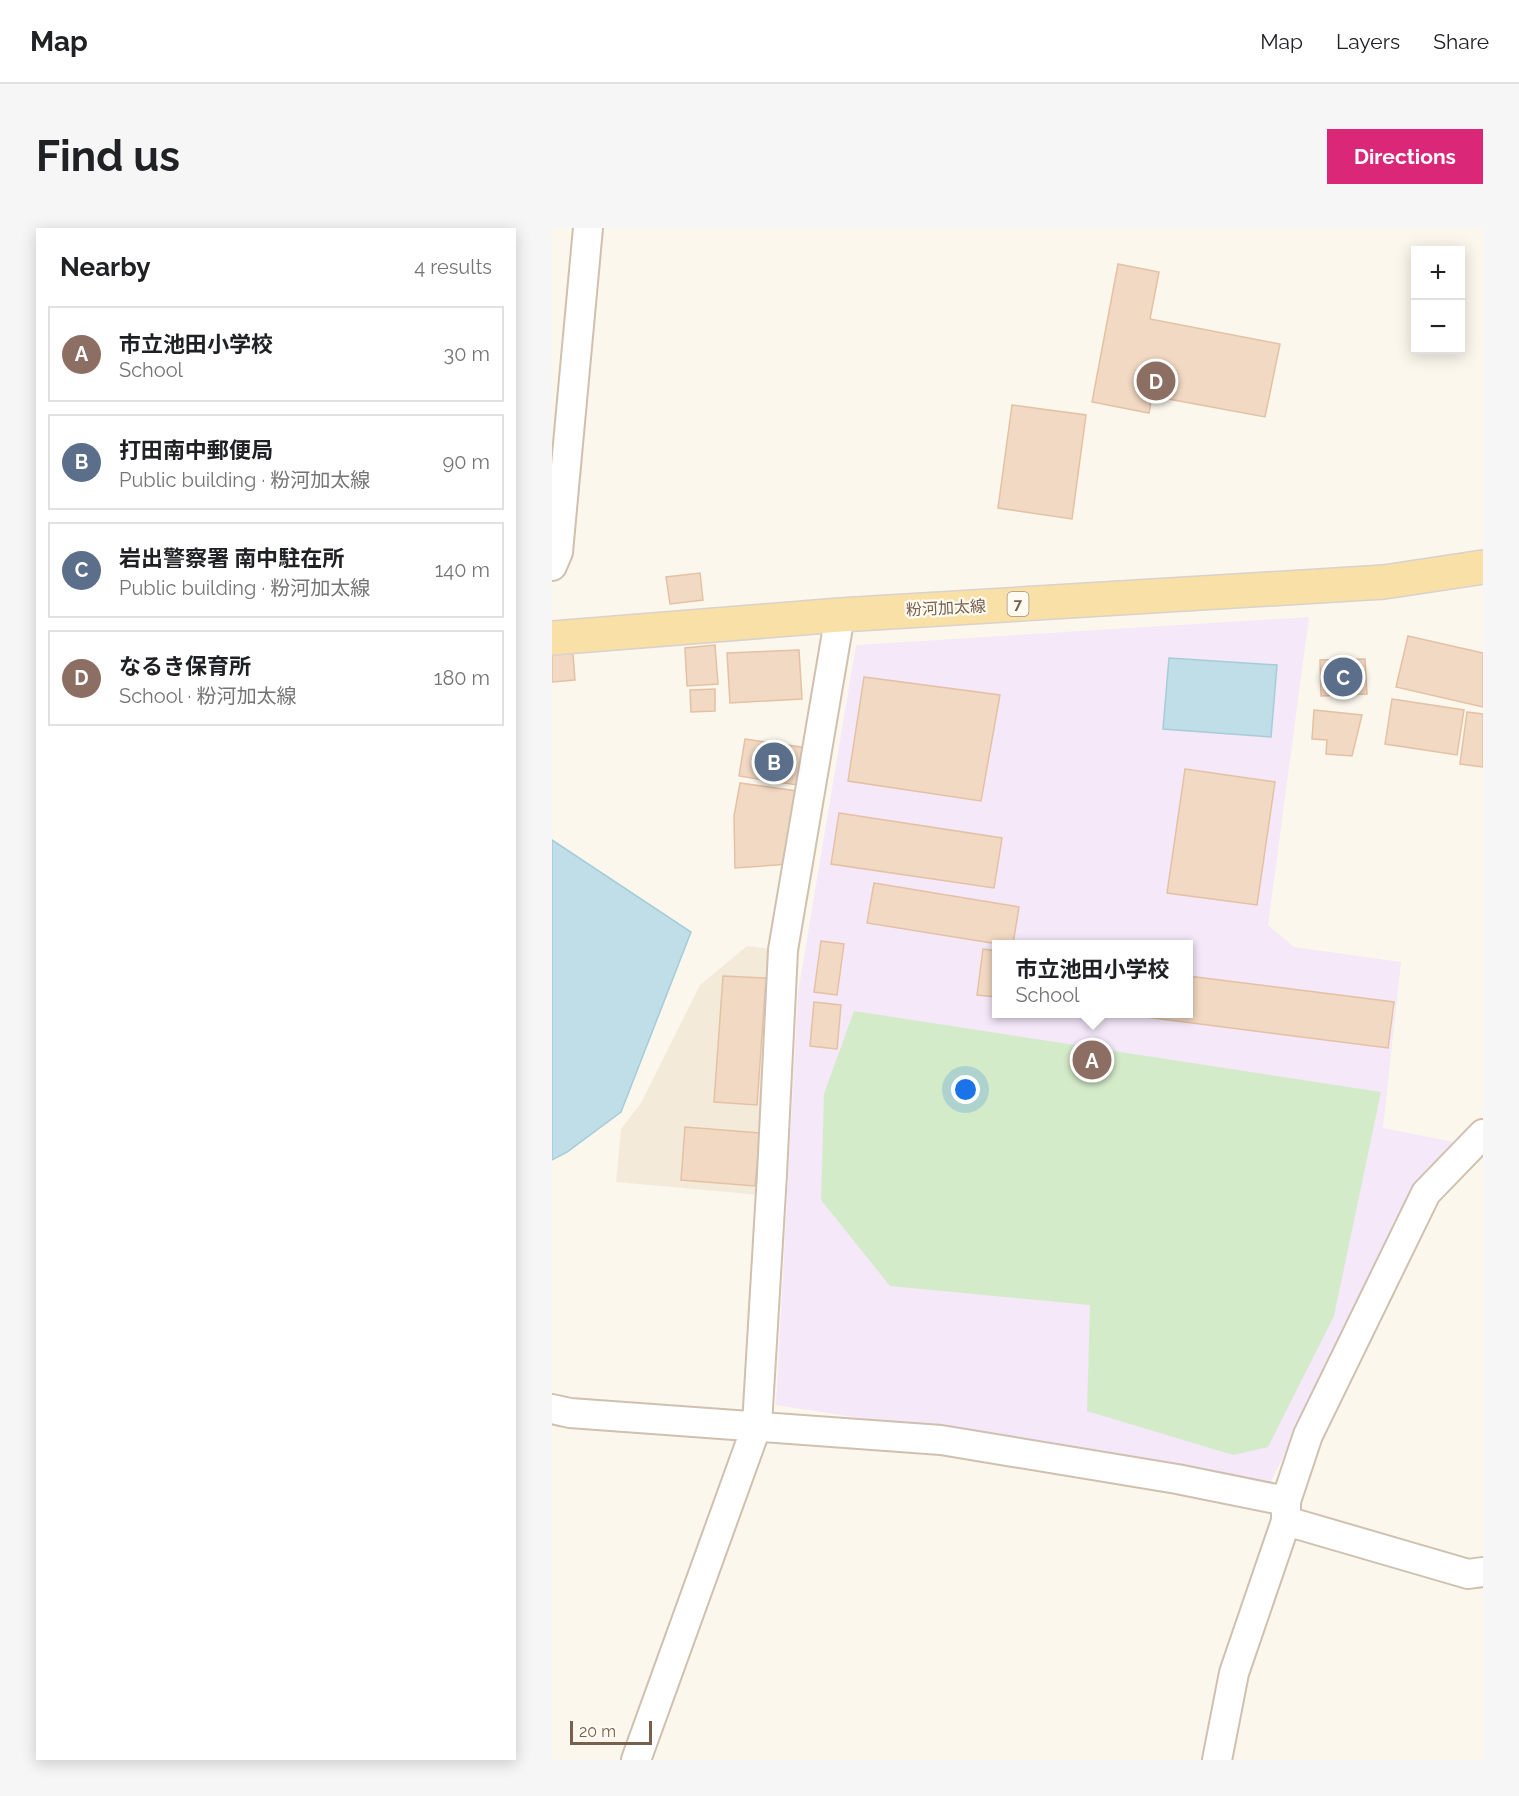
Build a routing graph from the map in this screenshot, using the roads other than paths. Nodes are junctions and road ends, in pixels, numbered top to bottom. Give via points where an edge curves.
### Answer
1 (588, 228) edge
2 (552, 566) edge
3 (1483, 567) edge
4 (840, 615) junction
5 (552, 638) edge
6 (1483, 1134) edge
7 (552, 1409) edge
8 (756, 1425) junction
9 (1286, 1511) junction
10 (1483, 1572) edge
11 (636, 1760) edge
12 (1217, 1760) edge

1 - 2 street via 558,552
3 - 4 main road, 粉河加太線 / 7 via 1384,582
4 - 5 main road, 粉河加太線 / 7
4 - 8 street via 783,950
6 - 9 street via 1426,1193 1308,1435
7 - 8 street
8 - 9 street via 941,1440 1178,1479
8 - 11 street
9 - 10 street via 1468,1574
9 - 12 street via 1234,1673

